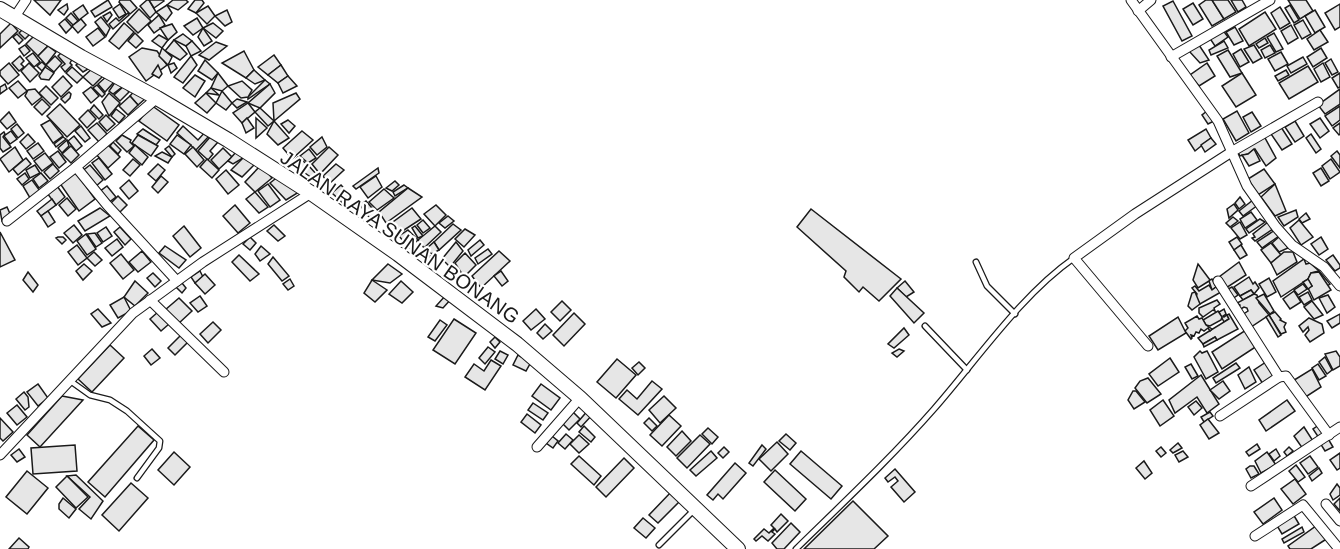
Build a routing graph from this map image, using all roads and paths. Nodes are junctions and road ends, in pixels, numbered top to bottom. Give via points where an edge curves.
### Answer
1 (26, 0) edge
2 (1131, 0) edge
3 (1151, 0) edge
4 (1270, 0) edge
5 (0, 9) edge
6 (1138, 11) junction
7 (14, 18) junction
8 (1171, 57) junction
9 (157, 98) junction
10 (1318, 102) dead end
11 (1233, 151) junction
12 (76, 167) junction
13 (311, 193) junction
14 (7, 221) dead end
15 (1074, 258) junction
16 (976, 262) dead end
17 (177, 281) junction
18 (1218, 281) dead end
19 (1340, 286) edge
20 (150, 300) junction
21 (1016, 314) junction
22 (925, 326) dead end
23 (1148, 346) dead end
24 (967, 370) junction
25 (224, 372) dead end
26 (1279, 377) junction
27 (69, 380) junction
28 (580, 398) junction
29 (1220, 416) dead end
30 (1340, 427) edge
31 (1329, 435) junction
32 (537, 447) dead end
33 (0, 455) edge
34 (137, 478) dead end
35 (1251, 486) dead end
36 (1326, 504) dead end
37 (696, 508) junction
38 (1338, 519) edge
39 (1321, 528) junction
40 (1254, 536) dead end
41 (659, 545) dead end
42 (738, 549) edge
43 (796, 549) edge
44 (1339, 549) edge

1 - 7 street
2 - 6 street
3 - 6 street
4 - 8 street
5 - 7 main road, JALAN RAYA SUNAN BONANG
6 - 8 street
7 - 9 main road, JALAN RAYA SUNAN BONANG
8 - 11 street via 1218,121
9 - 12 street
9 - 13 main road, JALAN RAYA SUNAN BONANG
10 - 11 street
11 - 15 street
11 - 19 street via 1247,186 1276,227 1324,267
12 - 14 street
12 - 17 street
13 - 17 street
13 - 28 main road, JALAN RAYA SUNAN BONANG via 518,344
15 - 21 lane via 1044,281
15 - 23 street
16 - 21 lane via 993,294
17 - 20 street
18 - 26 street
20 - 25 street
20 - 27 street
21 - 24 lane
22 - 24 lane
24 - 43 lane via 886,461
26 - 29 street
26 - 31 street via 1286,376
27 - 33 street
27 - 34 lane via 90,395 111,400 160,441
28 - 32 street
28 - 37 main road, JALAN RAYA SUNAN BONANG
30 - 31 street
31 - 35 street
36 - 38 street
37 - 41 lane
37 - 42 main road, JALAN RAYA SUNAN BONANG
38 - 39 street
39 - 40 street via 1303,505
39 - 44 street

